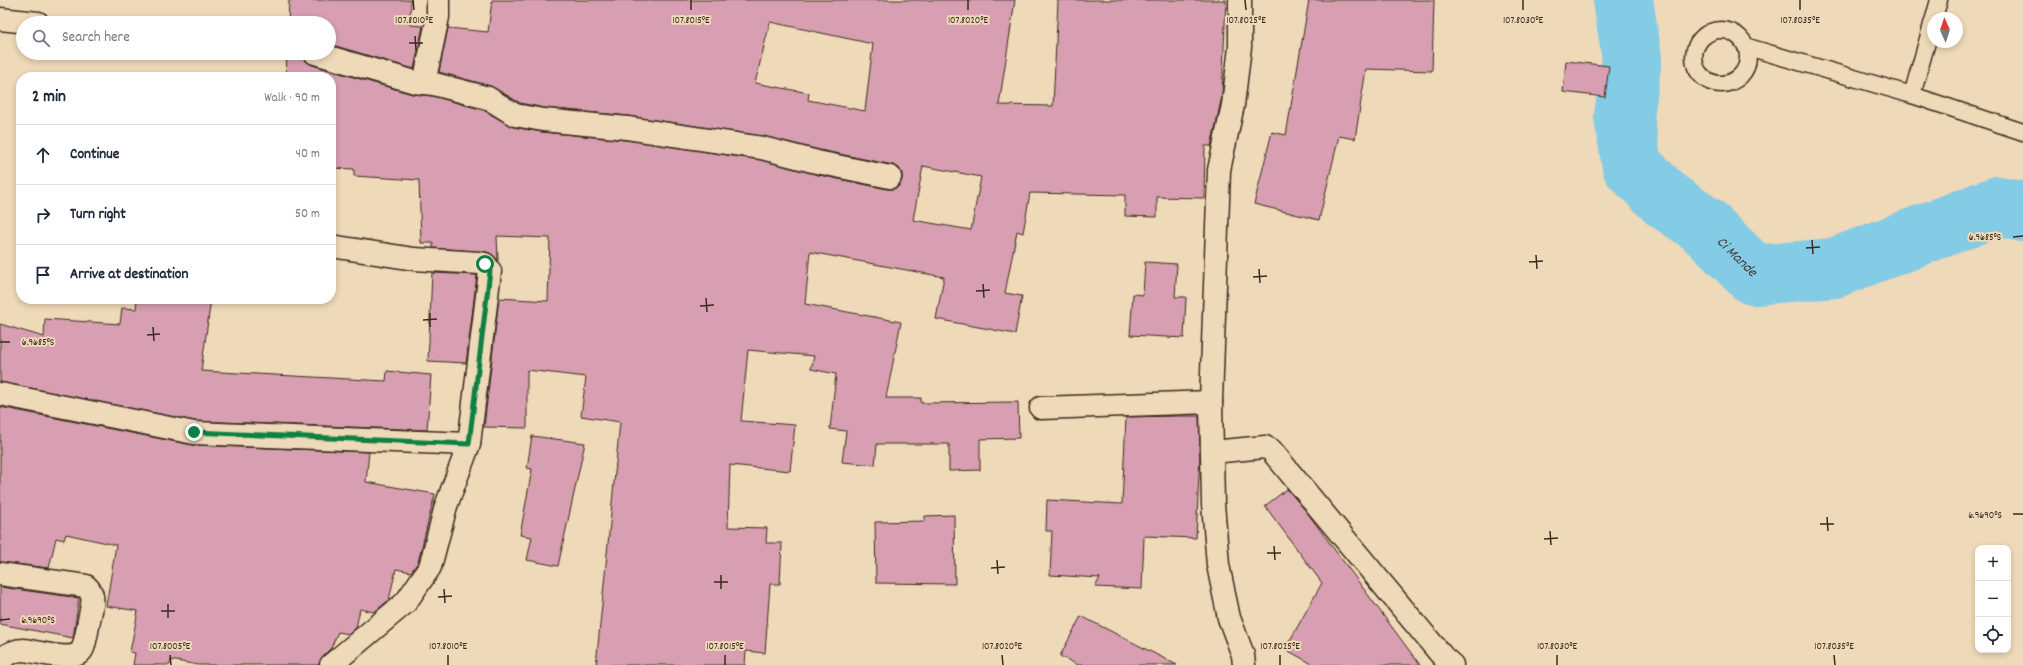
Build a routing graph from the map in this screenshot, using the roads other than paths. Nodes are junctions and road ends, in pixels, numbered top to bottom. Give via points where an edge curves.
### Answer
1 (438, 0) edge
2 (1240, 0) edge
3 (1939, 0) edge
4 (1935, 12) edge
5 (0, 19) edge
6 (16, 21) edge
7 (1927, 41) edge
8 (1748, 48) dead end
9 (336, 59) edge
10 (424, 83) junction
11 (1912, 95) junction
12 (2023, 132) edge
13 (890, 177) dead end
14 (336, 247) edge
15 (0, 394) edge
16 (1211, 402) junction
17 (1041, 408) dead end
18 (469, 444) junction
19 (1212, 452) junction
20 (0, 574) edge
21 (0, 659) edge
22 (331, 665) edge
23 (1244, 665) edge
24 (1452, 665) edge

1 - 10 street via 438,17
2 - 16 street via 1240,47 1233,105 1219,170
3 - 4 lane
5 - 6 street
7 - 11 lane
8 - 11 lane
9 - 10 street
10 - 13 street via 488,98 515,115 762,148
11 - 12 lane
14 - 18 street via 414,259 480,263 488,268 490,271
15 - 18 street via 194,432
16 - 17 street
16 - 19 street
18 - 22 street via 446,506 430,567 406,602
19 - 23 street via 1218,565 1229,618 1243,655
19 - 24 street via 1265,447 1271,450
20 - 21 street via 86,586 93,599 83,649 76,656 68,658 21,650

